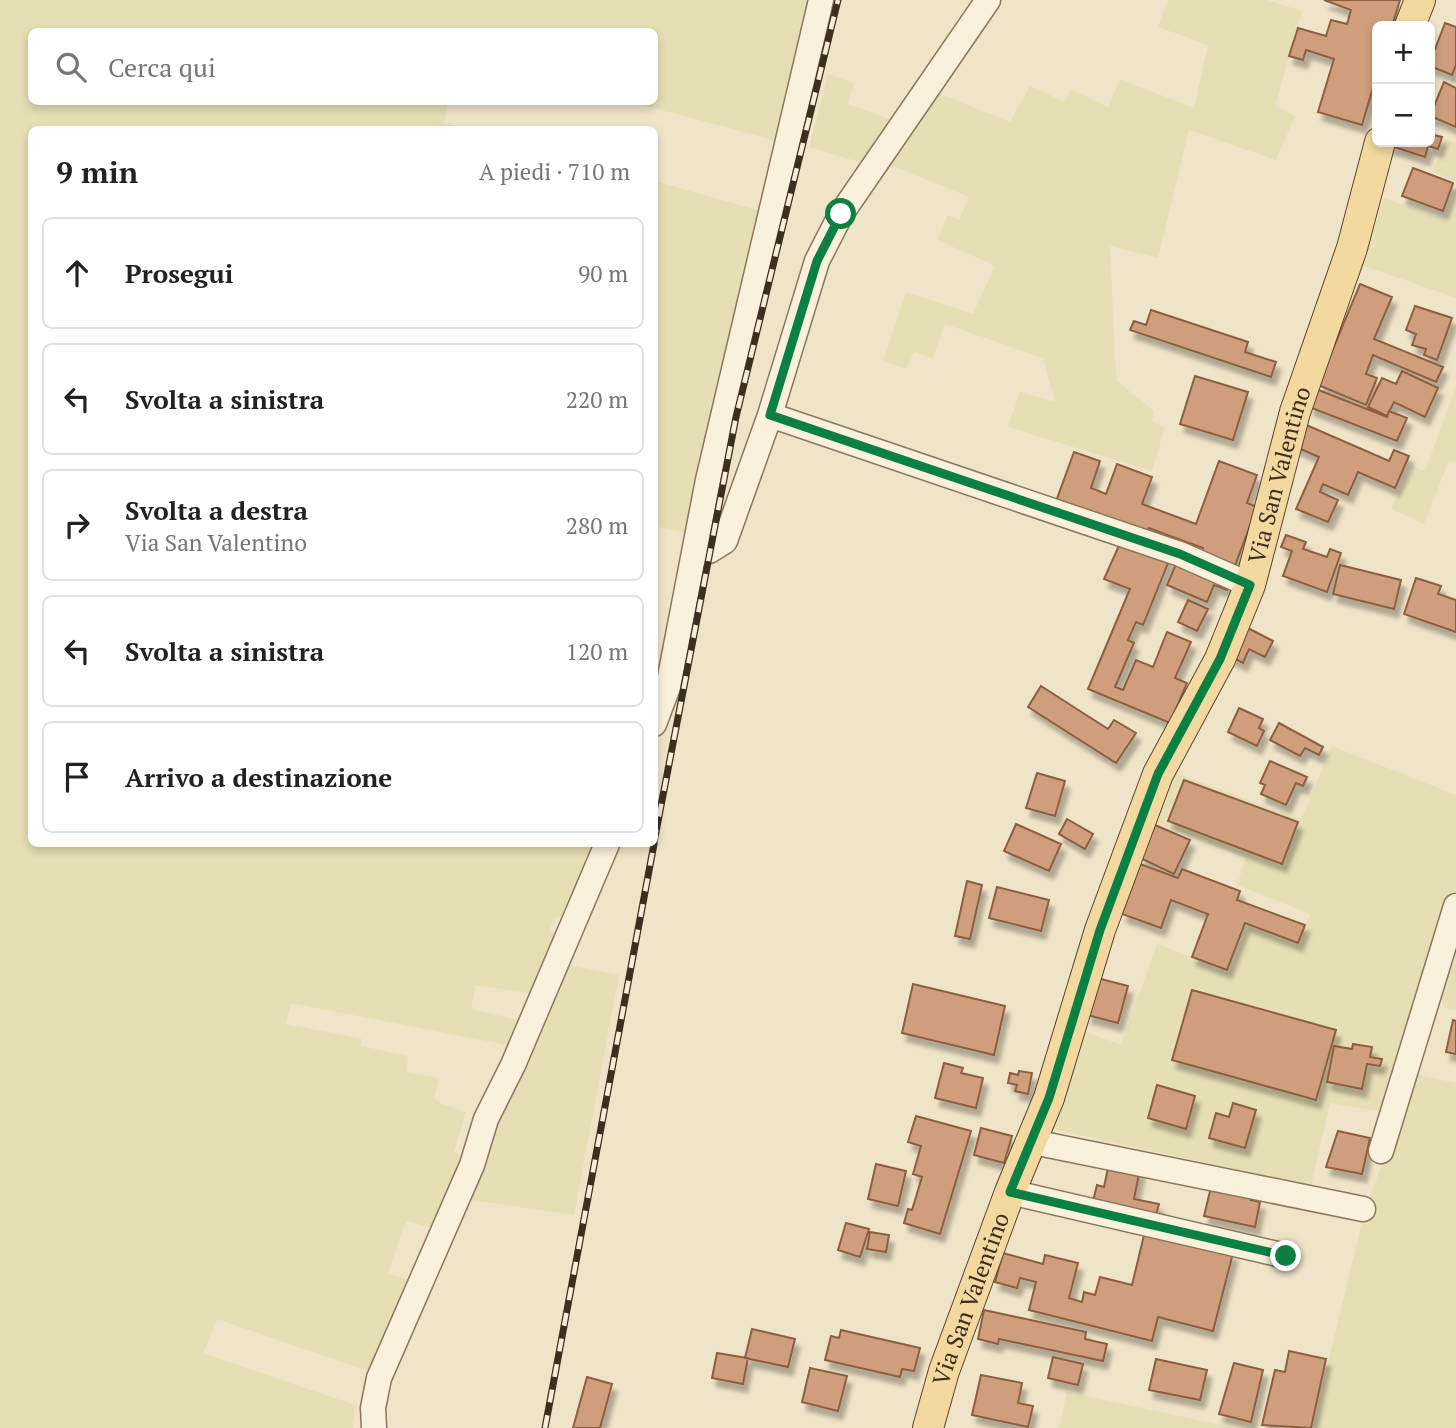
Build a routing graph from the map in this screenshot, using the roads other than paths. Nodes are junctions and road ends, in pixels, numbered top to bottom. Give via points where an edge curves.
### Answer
1 (821, 0) edge
2 (988, 0) edge
3 (1420, 0) edge
4 (1412, 21) edge
5 (1380, 147) edge
6 (770, 415) junction
7 (694, 553) junction
8 (1250, 585) junction
9 (658, 713) edge
10 (606, 847) edge
11 (1456, 906) edge
12 (1033, 1142) junction
13 (1381, 1152) dead end
14 (1010, 1192) junction
15 (1363, 1209) dead end
16 (1286, 1256) dead end
17 (374, 1428) edge
18 (928, 1428) edge

1 - 7 street
2 - 6 street via 841,214 817,261
3 - 4 main road
5 - 8 main road, Via San Valentino via 1352,248 1295,412
6 - 7 street via 725,541 709,551
6 - 8 street via 1180,554
7 - 9 street via 668,687
8 - 12 main road, Via San Valentino via 1220,659 1158,774 1100,930
10 - 17 street via 379,1378
11 - 13 street
12 - 14 main road, Via San Valentino
12 - 15 street
14 - 16 street
14 - 18 main road, Via San Valentino

